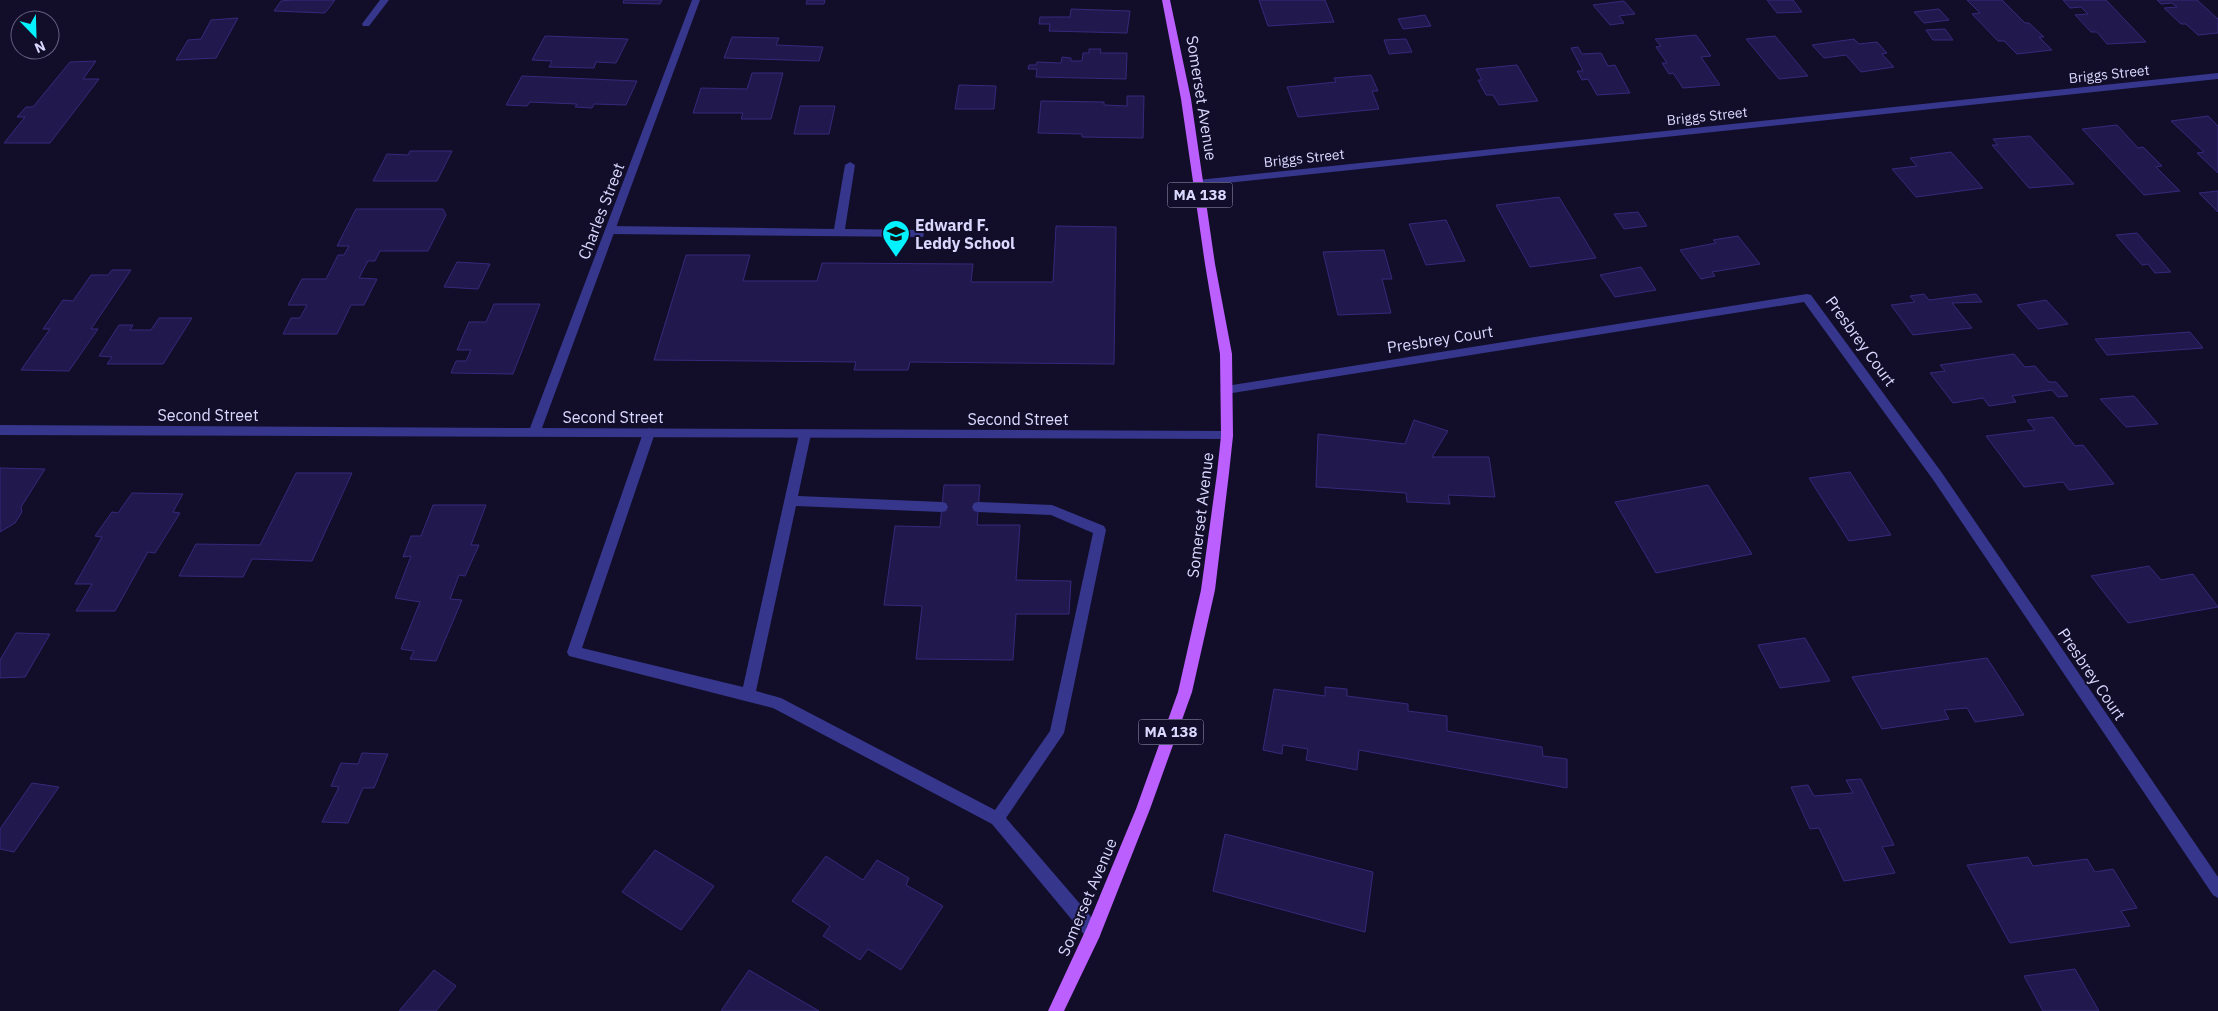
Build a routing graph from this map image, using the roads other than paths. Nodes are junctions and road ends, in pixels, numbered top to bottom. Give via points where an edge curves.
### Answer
1 (385, 0) edge
2 (696, 0) edge
3 (1166, 0) edge
4 (366, 24) dead end
5 (2218, 76) edge
6 (850, 165) dead end
7 (1198, 183) junction
8 (610, 230) junction
9 (839, 233) junction
10 (919, 234) dead end
11 (1226, 390) junction
12 (0, 430) edge
13 (534, 433) junction
14 (648, 433) junction
15 (805, 434) junction
16 (1227, 436) junction
17 (791, 501) junction
18 (942, 507) dead end
19 (978, 508) dead end
20 (748, 695) junction
21 (997, 819) junction
22 (2218, 890) edge
23 (1093, 932) junction
24 (1056, 1011) edge

1 - 4 street
2 - 8 street, Charles Street
3 - 7 main road, Somerset Avenue / MA 138
5 - 7 street, Briggs Street
6 - 9 street
7 - 11 main road, Somerset Avenue / MA 138 via 1226,354
8 - 9 street
8 - 13 street, Charles Street
9 - 10 street
11 - 16 main road, Somerset Avenue / MA 138
11 - 22 street, Presbrey Court via 1807,298 1938,477
12 - 13 street, Second Street
13 - 14 street, Second Street
14 - 15 street, Second Street
14 - 20 street via 574,652
15 - 16 street, Second Street
15 - 17 street
16 - 23 main road, Somerset Avenue / MA 138 via 1208,590 1185,692 1143,809
17 - 18 street
17 - 20 street
19 - 21 street via 1052,510 1100,530 1057,733
20 - 21 street via 776,702
21 - 23 street
23 - 24 main road, Somerset Avenue / MA 138

